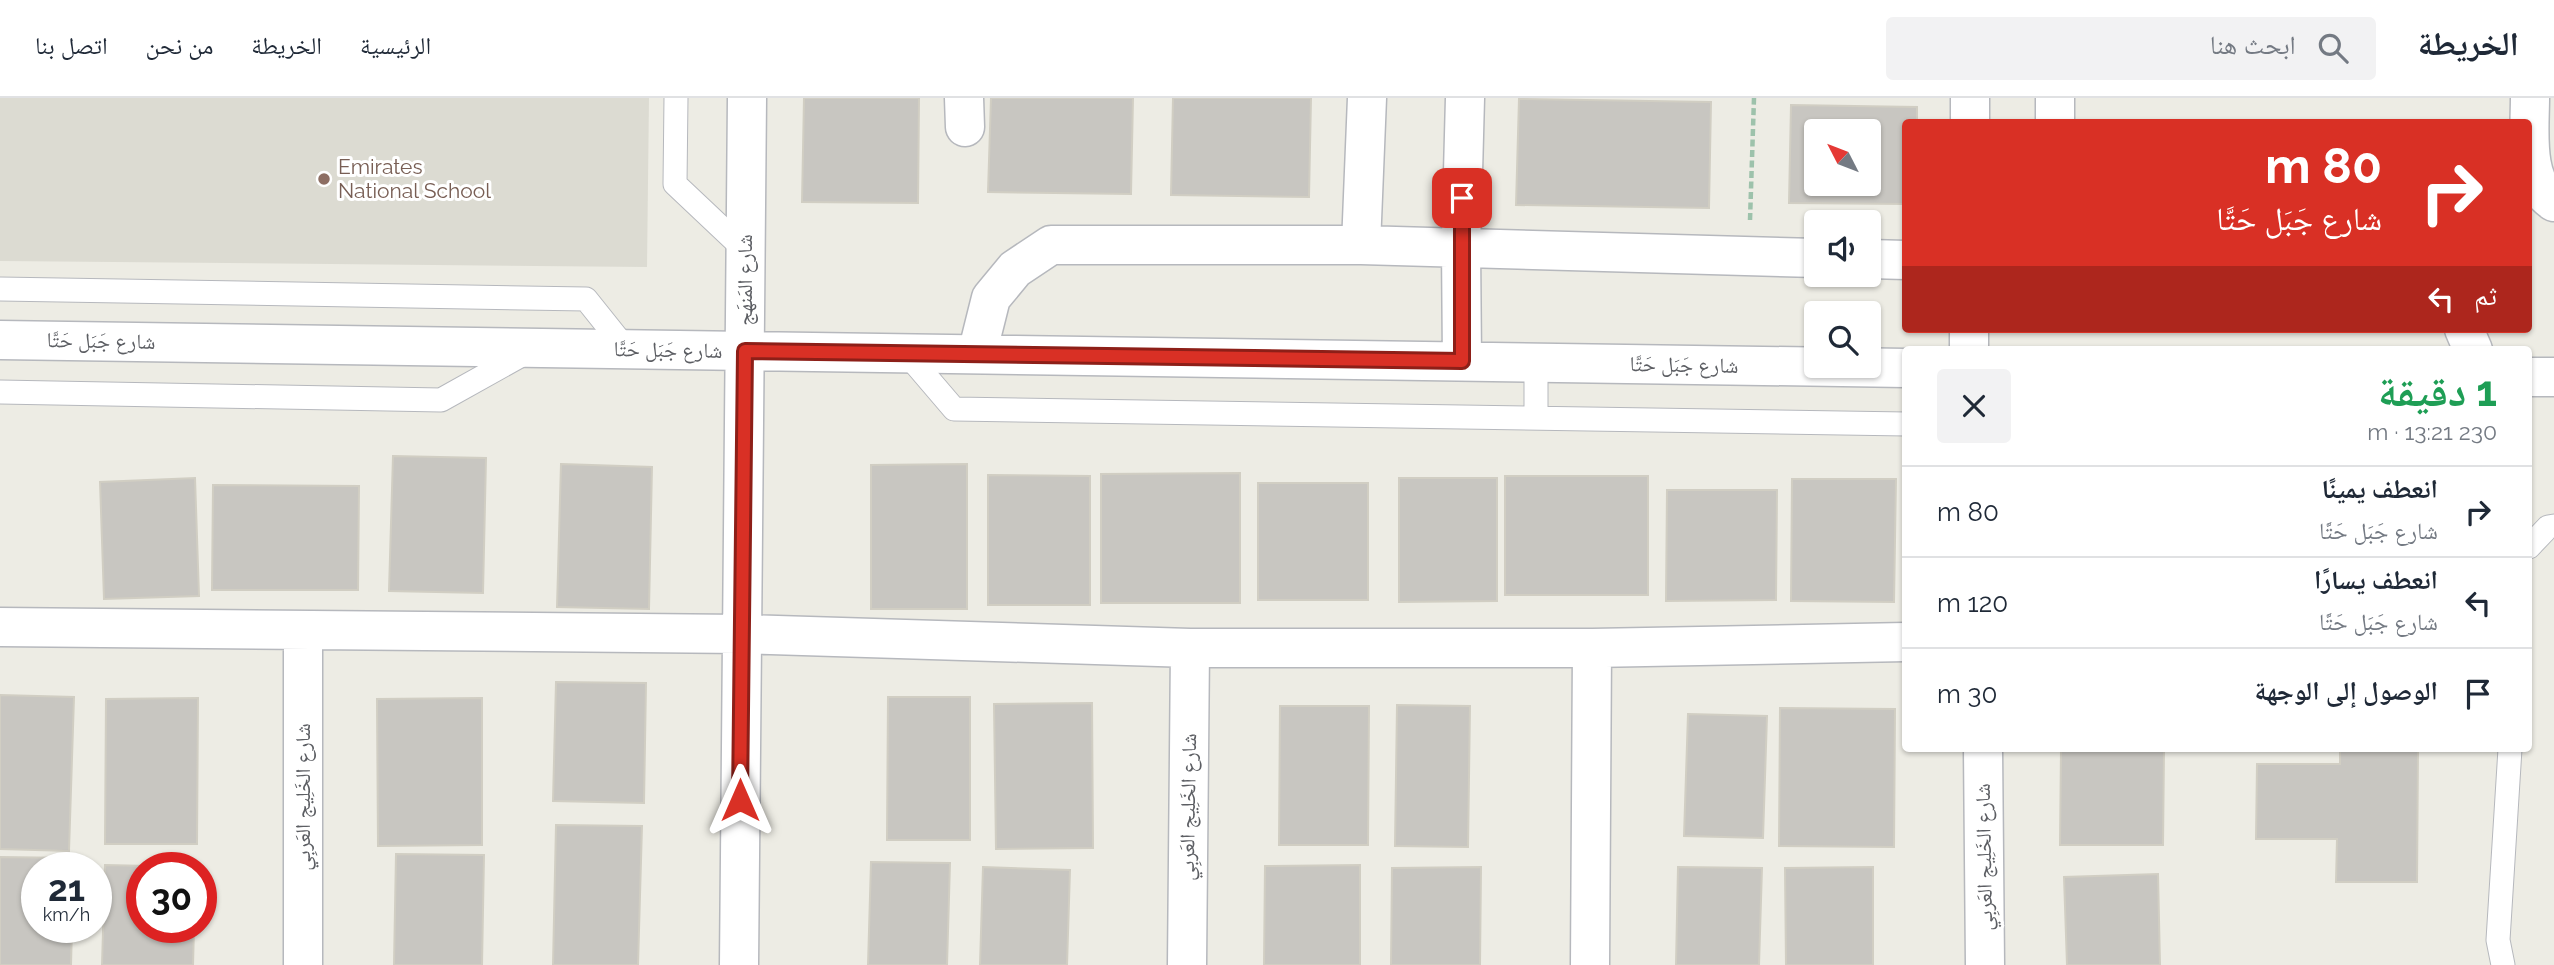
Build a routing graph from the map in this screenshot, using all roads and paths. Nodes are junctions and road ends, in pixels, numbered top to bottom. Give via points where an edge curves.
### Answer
1 (676, 98) edge
2 (747, 98) edge
3 (1367, 98) edge
4 (1465, 98) edge
5 (1754, 98) edge
6 (1970, 98) edge
7 (2055, 98) edge
8 (2530, 98) edge
9 (1970, 119) edge
10 (2054, 119) edge
11 (2530, 119) edge
12 (2532, 166) edge
13 (2554, 202) edge
14 (1361, 245) junction
15 (1461, 247) junction
16 (745, 250) junction
17 (1749, 256) junction
18 (1804, 258) edge
19 (1881, 259) edge
20 (1902, 260) edge
21 (0, 289) edge
22 (0, 340) edge
23 (534, 348) junction
24 (626, 349) junction
25 (745, 351) junction
26 (907, 354) junction
27 (977, 354) junction
28 (1462, 361) junction
29 (1536, 363) junction
30 (1902, 368) edge
31 (2532, 377) edge
32 (2554, 377) edge
33 (0, 392) edge
34 (1536, 418) junction
35 (1902, 424) edge
36 (2554, 526) edge
37 (2532, 544) edge
38 (0, 627) edge
39 (303, 629) junction
40 (742, 634) junction
41 (1902, 642) edge
42 (1190, 648) junction
43 (1592, 648) junction
44 (1983, 752) edge
45 (2510, 752) edge
46 (303, 965) edge
47 (739, 965) edge
48 (1187, 965) edge
49 (1590, 965) edge
50 (1985, 965) edge
51 (2503, 965) edge

1 - 16 lane via 675,184
2 - 16 street, شارع المَنهَج
3 - 14 street
4 - 15 street
5 - 17 path
6 - 9 street
7 - 10 street
8 - 11 street
12 - 13 street via 2545,196
14 - 15 street
14 - 27 street via 1051,245 1015,269 990,298
15 - 17 street
15 - 28 street
16 - 25 street, شارع المَنهَج
17 - 18 street
19 - 20 street
21 - 24 lane via 586,299
22 - 23 street, شارع جَبَل حَتَّا
23 - 24 street, شارع جَبَل حَتَّا
23 - 33 lane via 441,400
24 - 25 street, شارع جَبَل حَتَّا
25 - 26 street, شارع جَبَل حَتَّا
25 - 40 street, شارع المَنهَج
26 - 27 street, شارع جَبَل حَتَّا
26 - 34 lane via 954,409
27 - 28 street, شارع جَبَل حَتَّا
28 - 29 street, شارع جَبَل حَتَّا
29 - 30 street, شارع جَبَل حَتَّا
29 - 34 lane
31 - 32 street
34 - 35 lane
36 - 37 lane
38 - 39 street
39 - 40 street
39 - 46 street, شارع الخَلِيج العَربِي
40 - 42 street
40 - 47 street, شارع المَنهَج
41 - 43 street
42 - 43 street
42 - 48 street, شارع الخَلِيج العَربِي
43 - 49 street
44 - 50 street, شارع الخَلِيج العَربِي
45 - 51 lane via 2498,940

